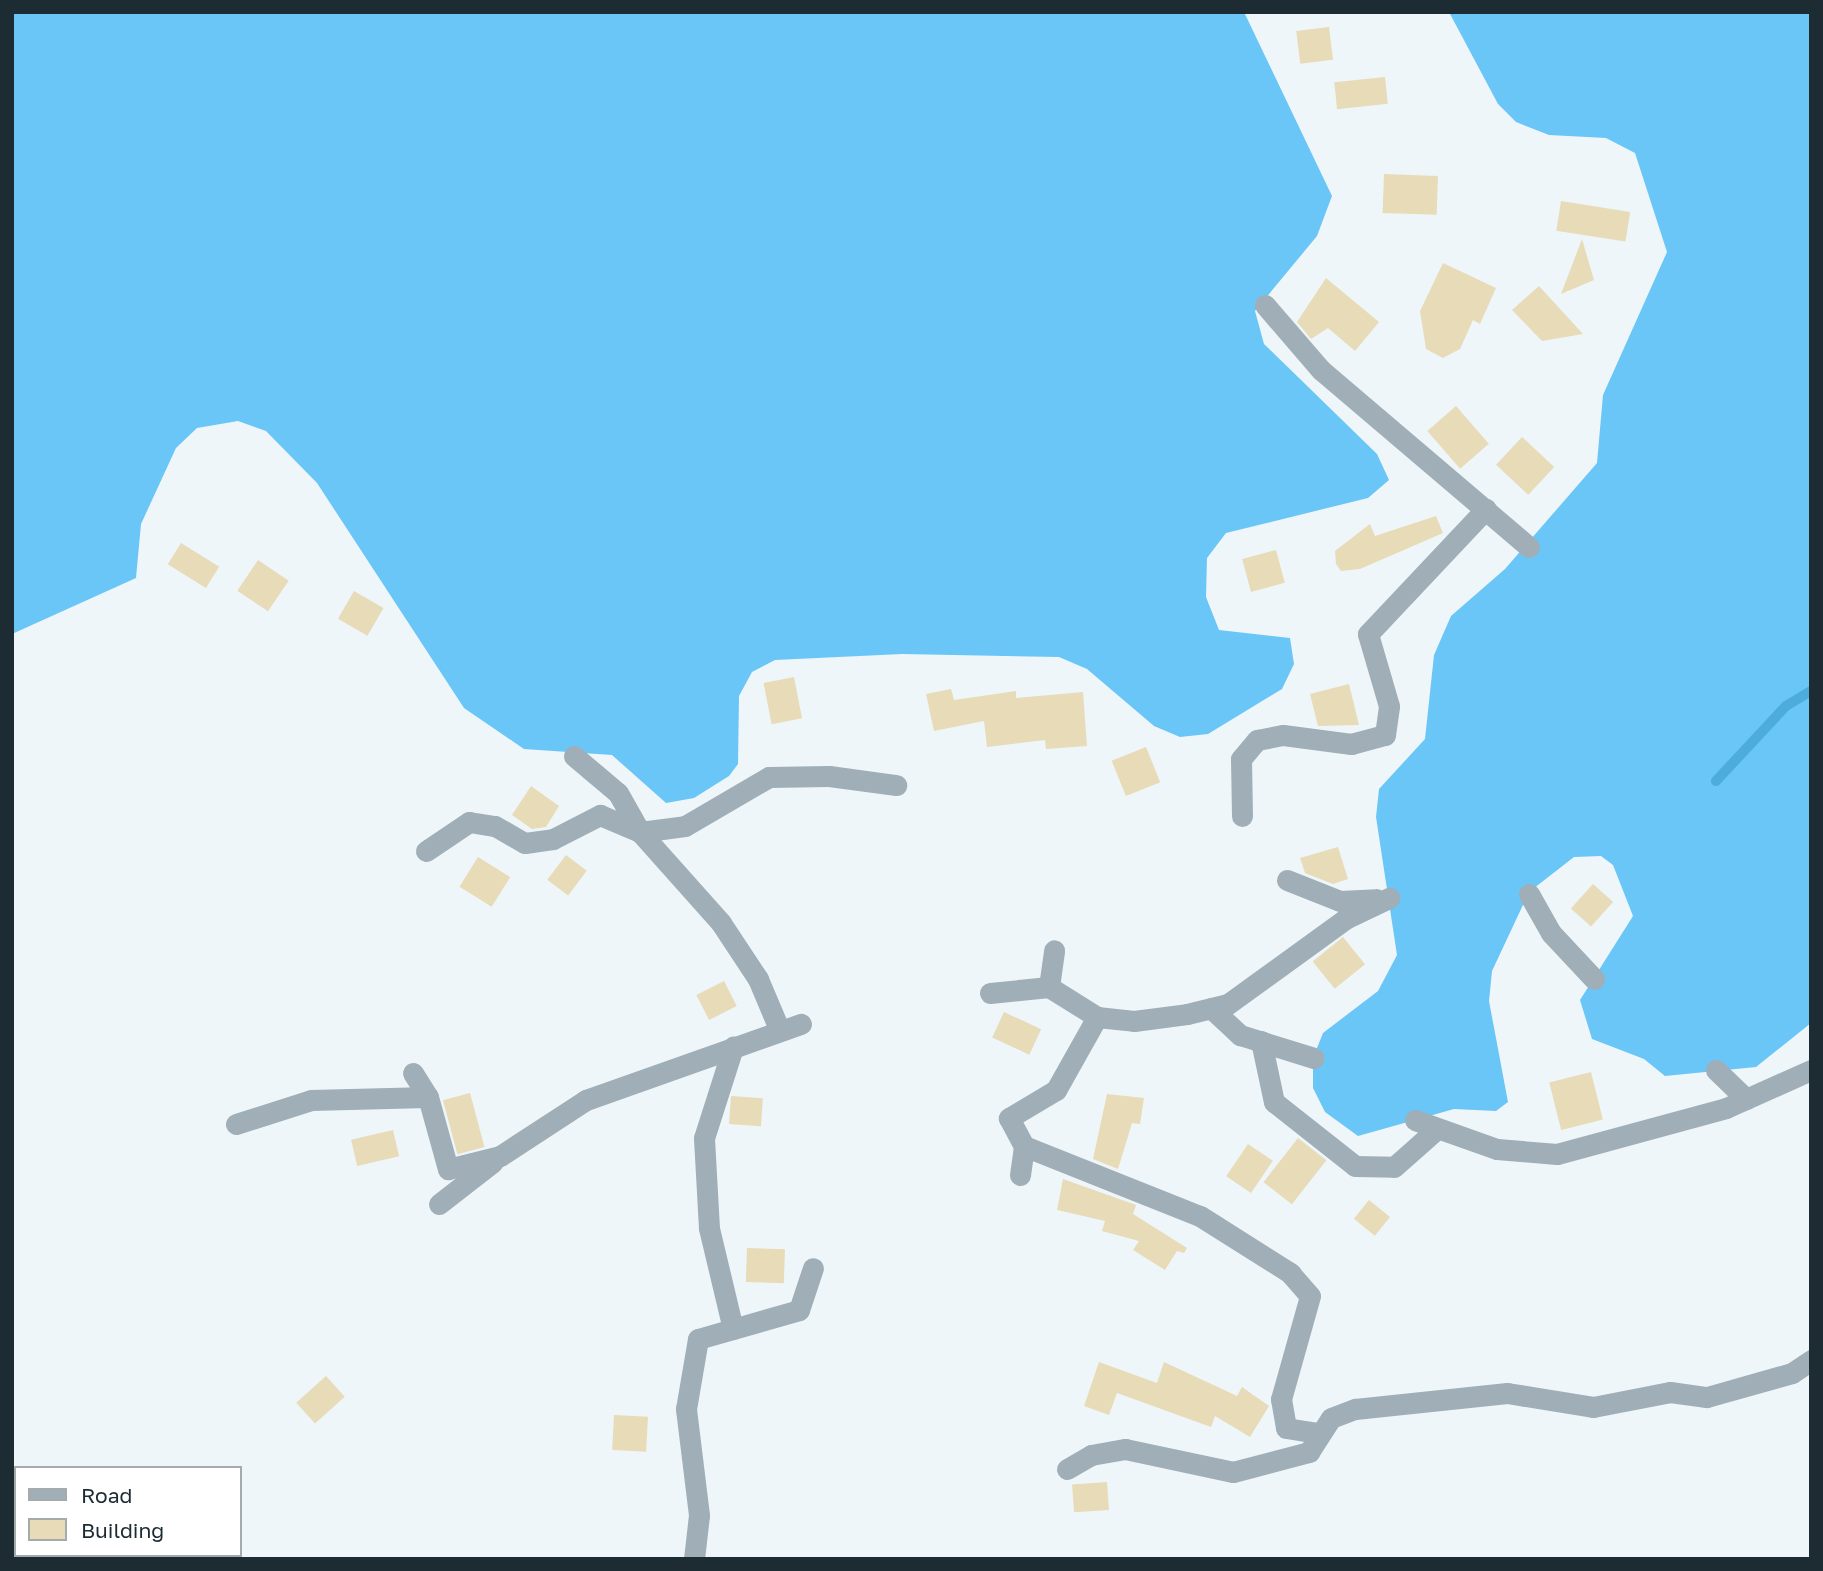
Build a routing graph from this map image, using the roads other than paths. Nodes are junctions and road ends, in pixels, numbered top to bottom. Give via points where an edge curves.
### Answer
1 (1265, 305) dead end
2 (1486, 509) junction
3 (1529, 547) dead end
4 (574, 756) dead end
5 (896, 785) dead end
6 (1242, 817) dead end
7 (640, 832) junction
8 (426, 851) dead end
9 (1287, 880) dead end
10 (1529, 894) dead end
11 (1054, 950) dead end
12 (1594, 979) dead end
13 (1049, 987) junction
14 (990, 993) dead end
15 (1212, 1008) junction
16 (1097, 1017) junction
17 (801, 1024) dead end
18 (780, 1031) junction
19 (1261, 1041) junction
20 (733, 1046) junction
21 (1314, 1058) dead end
22 (1716, 1070) dead end
23 (1811, 1070) edge
24 (413, 1073) dead end
25 (428, 1097) junction
26 (1745, 1099) junction
27 (1415, 1120) dead end
28 (236, 1124) dead end
29 (1437, 1129) junction
30 (1024, 1146) junction
31 (500, 1156) junction
32 (1020, 1175) dead end
33 (439, 1204) dead end
34 (813, 1268) dead end
35 (733, 1329) junction
36 (1811, 1360) edge
37 (1319, 1433) junction
38 (1067, 1469) dead end
39 (694, 1559) edge

1 - 2 street via 1321,370
2 - 3 street
2 - 6 street via 1368,634 1390,706 1385,735 1351,744 1283,735 1257,740 1241,759
4 - 7 street via 618,793
5 - 7 street via 829,776 769,778 685,826
7 - 8 street via 600,815 553,839 525,843 495,826 469,822
7 - 18 street via 721,923 758,979
9 - 15 street via 1340,901 1389,898 1347,918 1228,1004
10 - 12 street via 1551,933
11 - 13 street
13 - 14 street
13 - 16 street
15 - 16 street via 1134,1021
15 - 19 street via 1240,1035
16 - 30 street via 1056,1090 1009,1118
17 - 18 street
18 - 20 street
19 - 21 street
19 - 29 street via 1274,1102 1312,1138 1355,1166 1394,1167
20 - 31 street via 586,1100
20 - 35 street via 704,1138 709,1228
22 - 26 street
23 - 26 street
24 - 25 street
25 - 28 street via 310,1100
25 - 31 street via 448,1169
26 - 29 street via 1557,1154 1497,1149
27 - 29 street
30 - 32 street
30 - 37 street via 1200,1216 1290,1273 1310,1296 1281,1399 1286,1428
31 - 33 street
34 - 35 street via 799,1310
35 - 39 street via 698,1339 686,1409 699,1515
36 - 37 street via 1792,1373 1707,1396 1670,1392 1593,1407 1507,1393 1477,1395 1355,1409 1331,1418
37 - 38 street via 1309,1452 1233,1472 1125,1449 1091,1455

